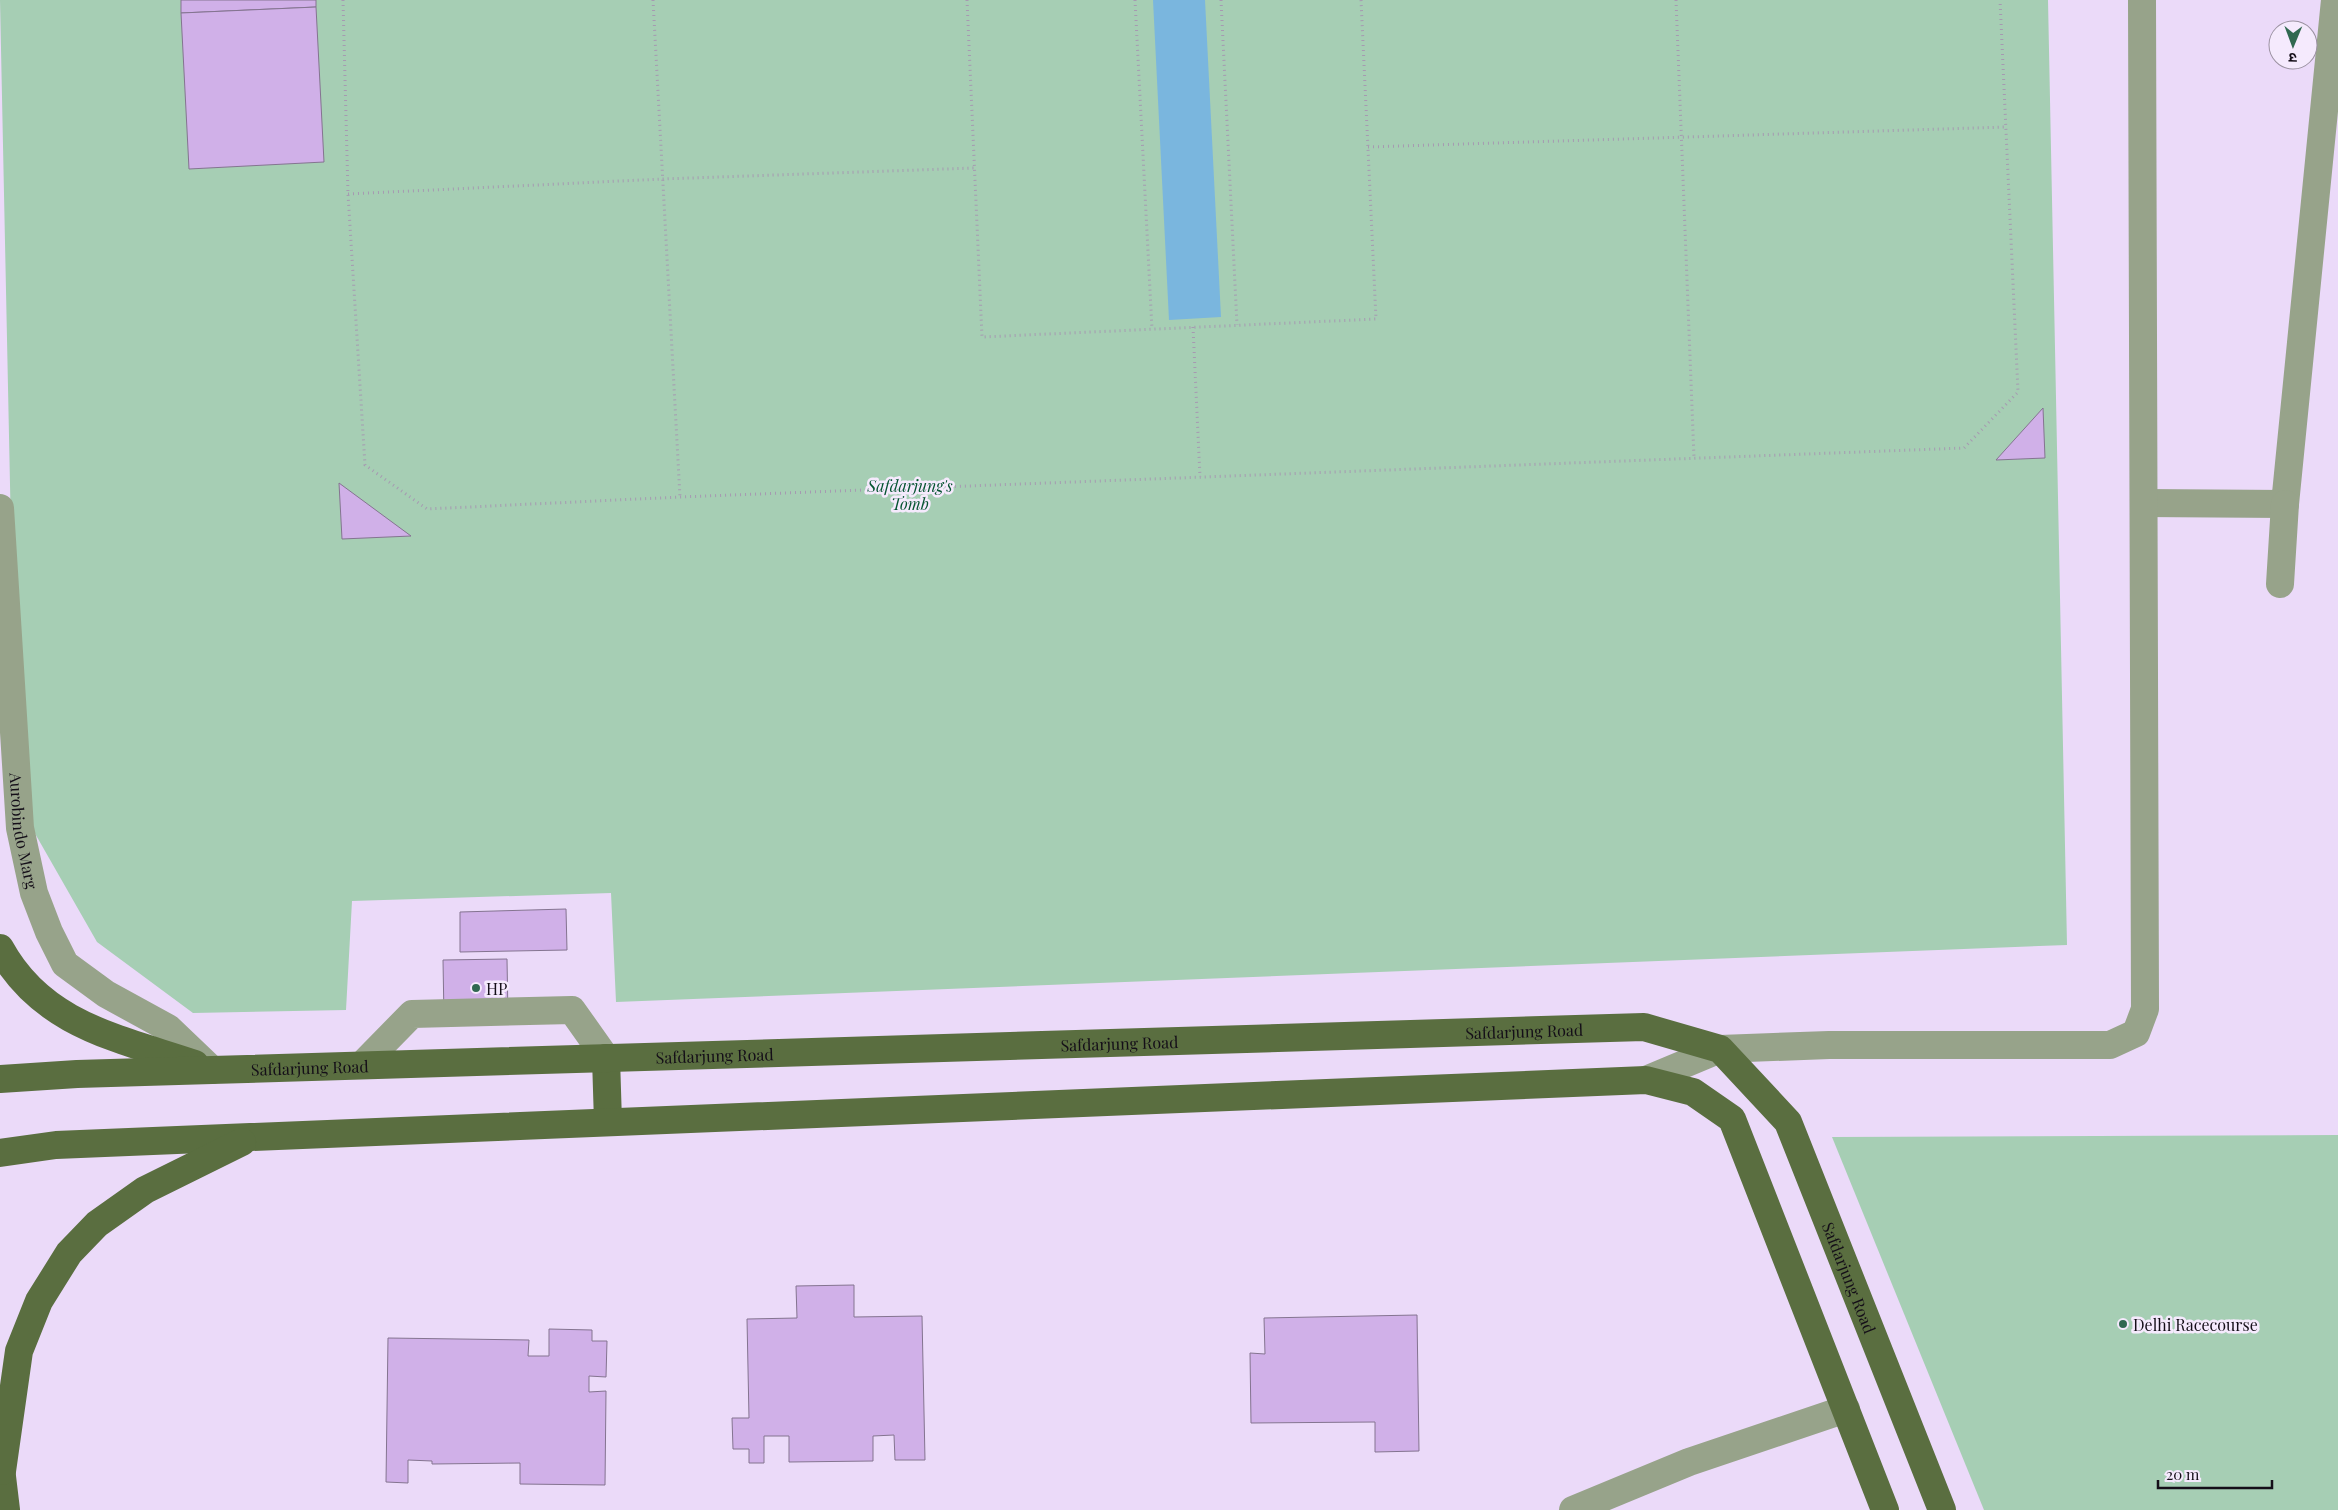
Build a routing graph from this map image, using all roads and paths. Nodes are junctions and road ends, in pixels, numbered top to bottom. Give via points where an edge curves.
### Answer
1 (343, 0) edge
2 (653, 0) edge
3 (966, 0) edge
4 (1135, 0) edge
5 (1221, 0) edge
6 (1361, 0) edge
7 (1676, 0) edge
8 (2000, 0) edge
9 (2142, 0) edge
10 (2335, 0) edge
11 (2006, 127) junction
12 (1681, 138) junction
13 (1368, 147) junction
14 (974, 168) junction
15 (662, 179) junction
16 (348, 194) junction
17 (1237, 325) junction
18 (1193, 327) junction
19 (1152, 329) junction
20 (1694, 458) junction
21 (1200, 477) junction
22 (680, 496) junction
23 (2144, 503) junction
24 (2285, 504) junction
25 (0, 508) edge
26 (2280, 584) dead end
27 (0, 948) edge
28 (1720, 1049) junction
29 (606, 1058) junction
30 (362, 1065) junction
31 (212, 1070) junction
32 (0, 1079) edge
33 (1646, 1080) junction
34 (608, 1122) junction
35 (250, 1138) junction
36 (0, 1153) edge
37 (1846, 1409) junction
38 (1, 1466) edge
39 (6, 1510) edge
40 (1573, 1510) edge
41 (1885, 1510) edge
42 (1942, 1510) edge

1 - 16 path
2 - 15 path
3 - 14 path
4 - 19 path
5 - 17 path
6 - 13 path
7 - 12 path
8 - 11 path
9 - 23 street
10 - 24 street
11 - 12 path
11 - 20 path via 2018,392 1964,448
12 - 13 path
12 - 20 path
13 - 17 path via 1376,318
14 - 15 path
14 - 19 path via 982,337
15 - 16 path
15 - 22 path
16 - 22 path via 365,465 426,509
17 - 18 path
18 - 19 path
18 - 21 path
20 - 21 path
21 - 22 path
23 - 24 street
23 - 28 street via 2146,1010 2136,1033 2110,1045
24 - 26 street
25 - 31 street, Aurobindo Marg via 20,828 34,893 65,964 106,994 168,1028
27 - 31 main road via 10,966 33,992 66,1017 112,1037
28 - 29 main road, Safdarjung Road via 1644,1027
28 - 33 street
28 - 42 main road, Safdarjung Road via 1788,1122
29 - 30 main road, Safdarjung Road
29 - 30 street via 572,1010 412,1014
29 - 34 main road
30 - 31 main road, Safdarjung Road
31 - 32 main road, Safdarjung Road
33 - 34 main road
33 - 37 main road via 1693,1092 1732,1119
34 - 35 main road
35 - 36 main road via 56,1146
35 - 38 main road via 145,1190 97,1224 69,1253 39,1301 20,1351
37 - 40 street via 1689,1462
37 - 41 main road
38 - 39 main road

